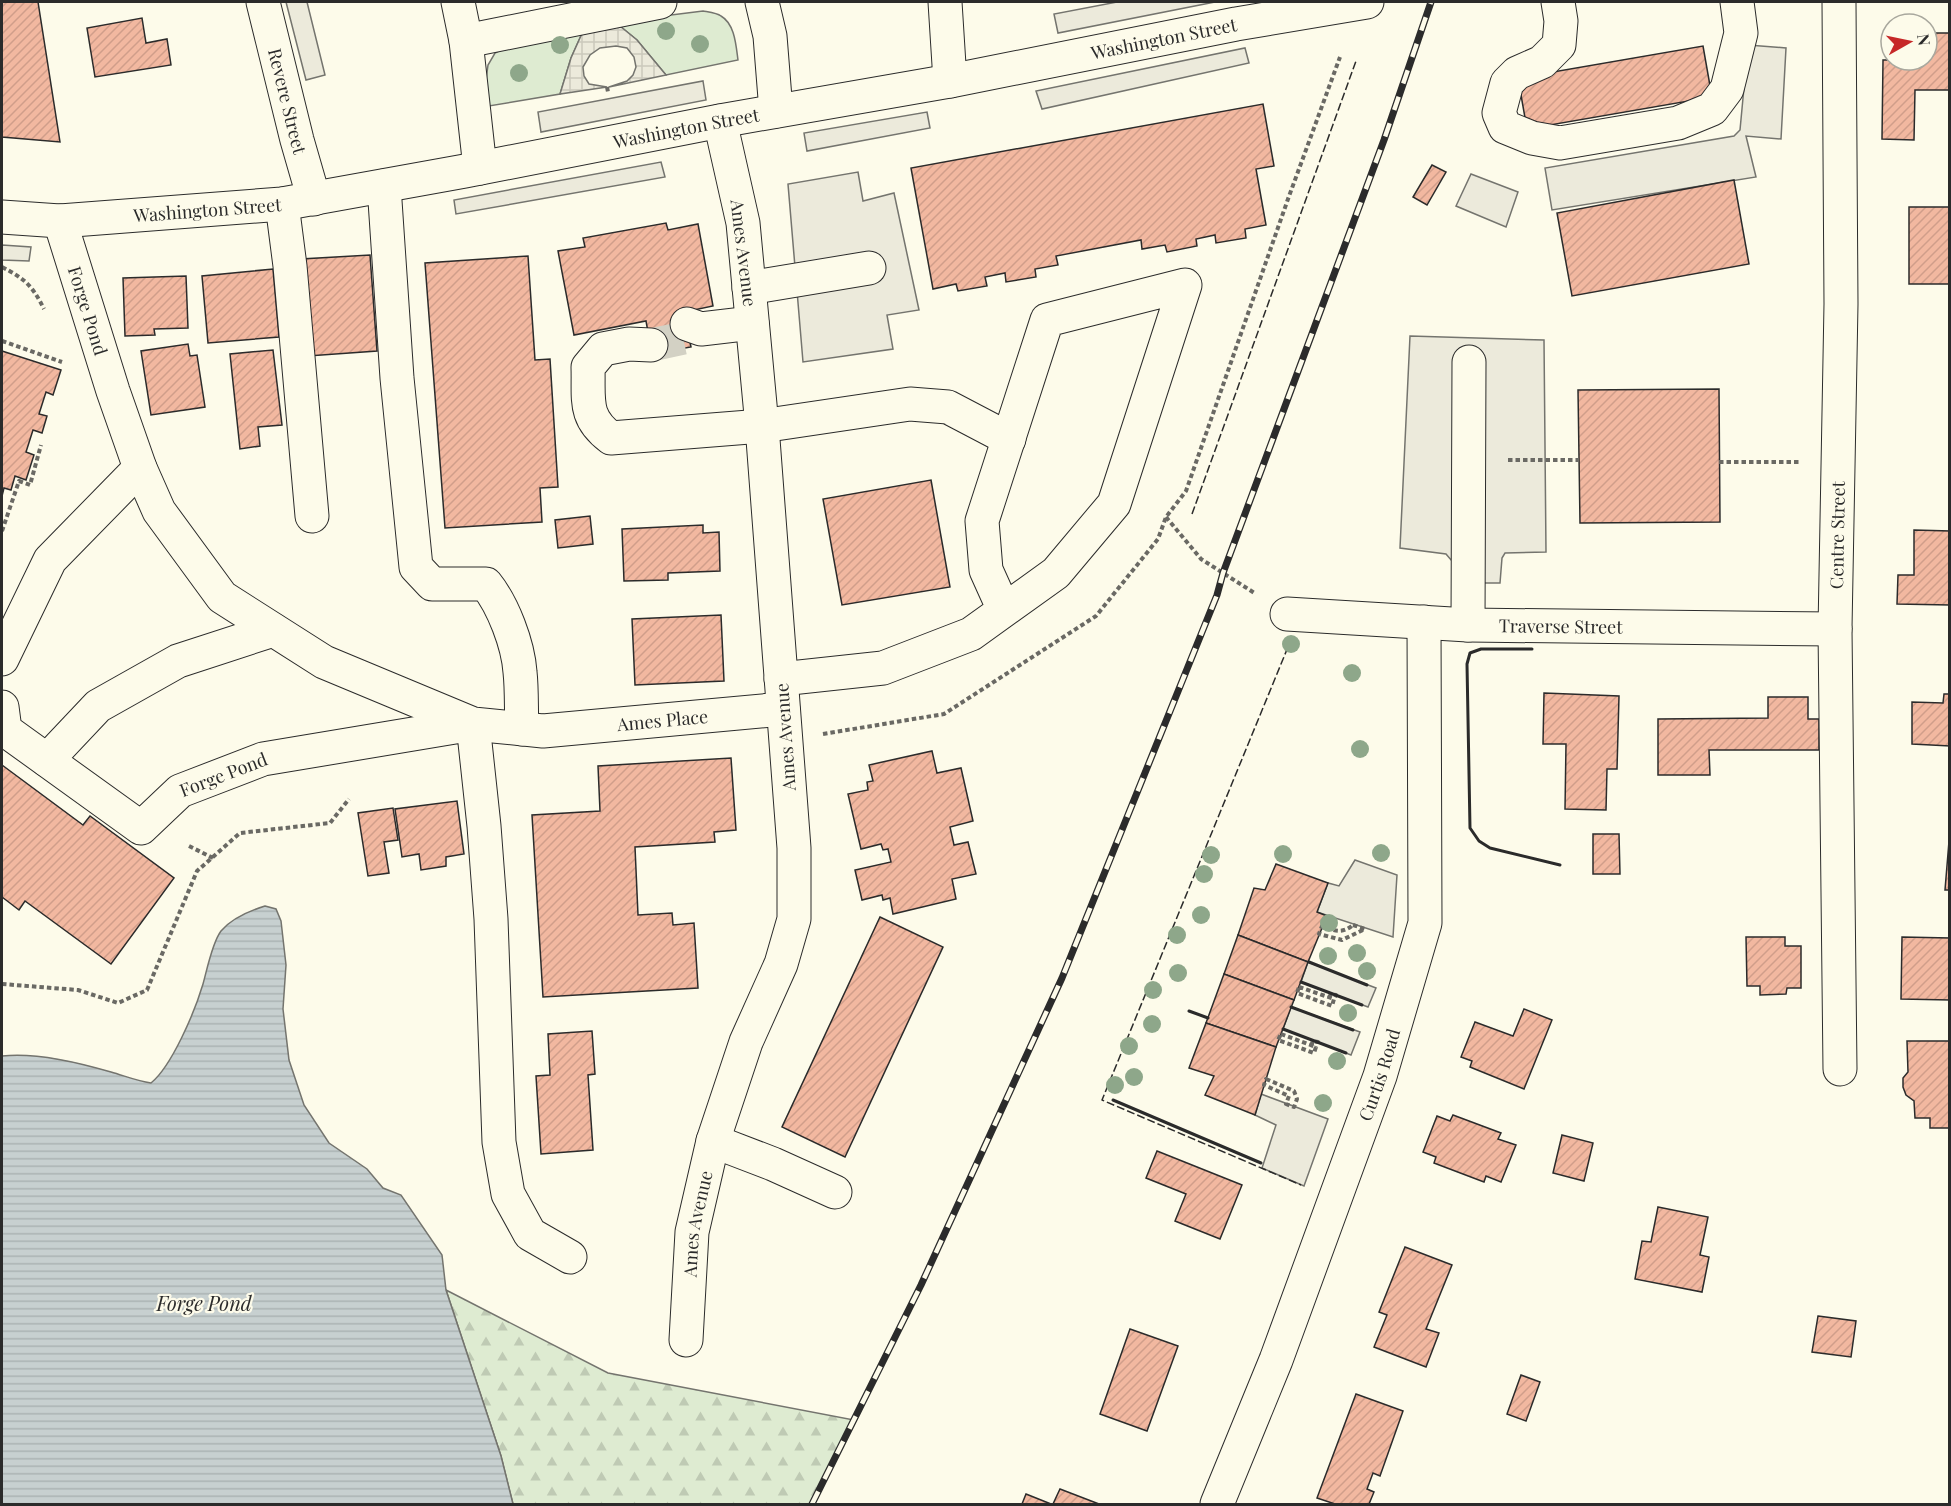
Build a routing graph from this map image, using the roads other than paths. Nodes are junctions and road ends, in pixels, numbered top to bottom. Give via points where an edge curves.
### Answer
1 (263, 2) edge
2 (458, 2) edge
3 (660, 2) edge
4 (762, 2) edge
5 (945, 2) edge
6 (1367, 2) edge
7 (1558, 2) edge
8 (1737, 2) edge
9 (1839, 2) edge
10 (466, 41) junction
11 (950, 81) junction
12 (776, 111) junction
13 (720, 121) junction
14 (480, 168) junction
15 (384, 186) junction
16 (314, 199) junction
17 (282, 204) junction
18 (2, 217) edge
19 (60, 221) junction
20 (869, 268) dead end
21 (749, 288) junction
22 (752, 323) junction
23 (692, 330) tunnel mouth
24 (643, 340) tunnel mouth
25 (1469, 363) dead end
26 (762, 426) junction
27 (1009, 439) junction
28 (140, 468) junction
29 (312, 516) dead end
30 (1004, 610) junction
31 (1287, 614) road end
32 (1424, 622) junction
33 (1468, 625) junction
34 (1835, 629) junction
35 (273, 630) junction
36 (2, 659) edge
37 (782, 694) junction
38 (2, 707) edge
39 (472, 724) junction
40 (532, 730) junction
41 (47, 760) junction
42 (1840, 1069) dead end
43 (713, 1141) junction
44 (835, 1192) dead end
45 (570, 1257) dead end
46 (686, 1340) dead end
47 (1216, 1504) edge

1 - 16 street, Revere Street
2 - 10 street
3 - 10 street
4 - 12 street via 770,36
5 - 11 street
6 - 11 street, Washington Street
7 - 8 street via 1559,45 1542,62 1517,73 1507,83 1499,113 1505,127 1532,138 1560,143 1678,123 1712,109 1727,89 1741,33
9 - 34 street, Centre Street via 1841,304
10 - 14 street
11 - 12 street, Washington Street
12 - 13 street, Washington Street
13 - 14 street, Washington Street
13 - 21 street, Ames Avenue via 743,223
14 - 15 street, Washington Street
15 - 16 street, Washington Street
15 - 40 street via 397,378 416,567 432,584 486,584 492,592 508,623
16 - 17 street, Washington Street
17 - 19 street, Washington Street
17 - 29 street
18 - 19 street, Washington Street
19 - 28 street, Forge Pond
20 - 21 street
21 - 22 street, Ames Avenue
22 - 23 street
22 - 26 street, Ames Avenue
24 - 26 street via 603,349 588,367 589,410 597,427 611,438
25 - 33 street
26 - 27 street via 910,404 948,407
26 - 37 street, Ames Avenue
27 - 30 street via 982,521 986,570
27 - 30 street, Ames Place via 1047,320 1185,285 1114,504 1056,573
28 - 35 street, Forge Pond via 159,511 222,597
28 - 36 street via 50,560
30 - 37 street, Ames Place via 971,634 883,668
31 - 32 street, Traverse Street
32 - 33 street, Traverse Street
32 - 47 street, Curtis Road via 1425,923 1380,1076 1276,1360
33 - 34 street, Traverse Street
34 - 42 street, Centre Street
35 - 39 street, Forge Pond via 324,662
35 - 41 street via 178,661 98,706
37 - 40 street, Ames Place
37 - 43 street, Ames Avenue via 794,848 794,919 781,964 746,1042
38 - 41 street, Forge Pond via 5,730
39 - 40 street, Forge Pond
39 - 41 street, Forge Pond via 263,759 180,791 141,828
39 - 45 street via 484,826 501,1152 508,1194 530,1233
43 - 44 street
43 - 46 street, Ames Avenue via 692,1232

